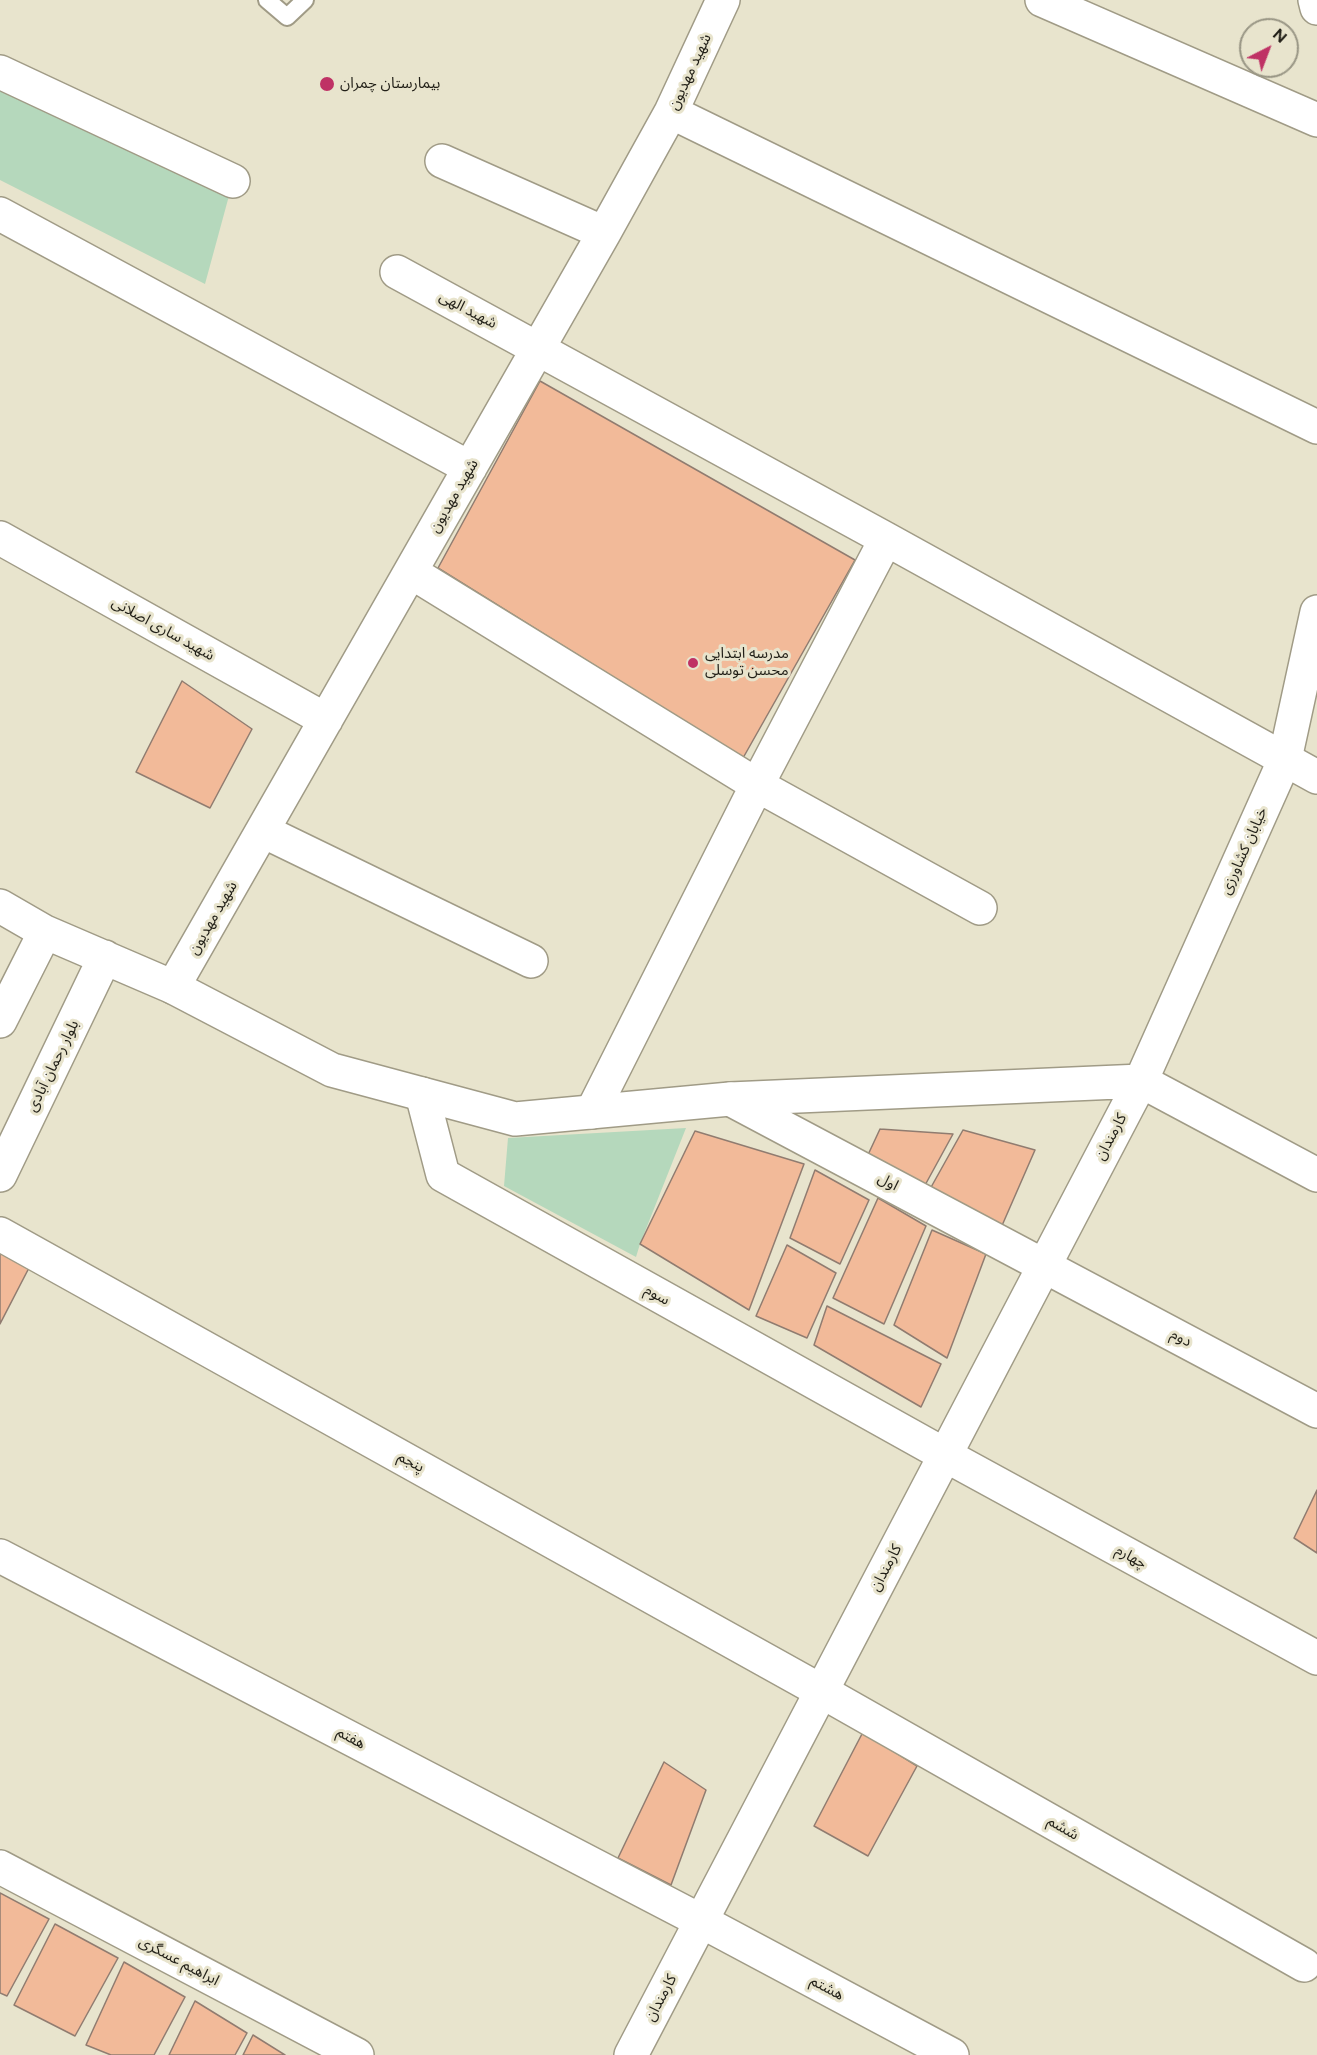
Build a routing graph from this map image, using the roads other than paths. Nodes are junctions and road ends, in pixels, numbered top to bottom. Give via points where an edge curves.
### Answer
1 (267, 0) edge
2 (305, 0) edge
3 (723, 0) edge
4 (1042, 0) edge
5 (1315, 0) edge
6 (1317, 8) edge
7 (0, 72) edge
8 (671, 112) junction
9 (1317, 120) edge
10 (442, 160) dead end
11 (233, 181) dead end
12 (0, 214) edge
13 (604, 233) junction
14 (397, 272) dead end
15 (538, 348) junction
16 (1317, 427) edge
17 (470, 468) junction
18 (0, 538) edge
19 (886, 539) junction
20 (411, 572) junction
21 (1317, 612) edge
22 (326, 720) junction
23 (1285, 759) junction
24 (1317, 777) edge
25 (757, 785) junction
26 (263, 831) junction
27 (0, 906) edge
28 (980, 908) dead end
29 (45, 932) junction
30 (105, 957) junction
31 (531, 962) dead end
32 (173, 987) junction
33 (0, 1021) edge
34 (1141, 1081) junction
35 (422, 1094) junction
36 (730, 1099) junction
37 (592, 1112) junction
38 (0, 1175) edge
39 (1317, 1175) edge
40 (0, 1234) edge
41 (1045, 1265) junction
42 (1317, 1411) edge
43 (945, 1455) junction
44 (0, 1556) edge
45 (1317, 1658) edge
46 (821, 1691) junction
47 (0, 1867) edge
48 (701, 1921) junction
49 (1304, 1965) dead end
50 (357, 2055) edge
51 (631, 2055) edge
52 (952, 2055) edge

1 - 2 lane via 287,17
3 - 8 street, شهید مهدیون
4 - 9 street
5 - 6 street
7 - 11 street
8 - 13 street, شهید مهدیون
8 - 16 street
10 - 13 street
12 - 17 street
13 - 15 street, شهید مهدیون
14 - 15 street, شهید الهی
15 - 17 street, شهید مهدیون
15 - 19 street, شهید الهی
17 - 20 street, شهید مهدیون
18 - 22 street, شهید ساری اصلانی
19 - 23 street, شهید الهی
19 - 25 street
20 - 22 street, شهید مهدیون
20 - 25 street
21 - 23 street, خیابان کشاورزی
22 - 26 street, شهید مهدیون
23 - 24 street, شهید الهی
23 - 34 street, خیابان کشاورزی
25 - 28 street
25 - 37 street
26 - 31 street
26 - 32 street, شهید مهدیون
27 - 29 street
29 - 30 street
29 - 33 street
30 - 32 street
30 - 38 street, بلوار رحمان آبادی
32 - 35 street via 332,1071
34 - 36 street
34 - 39 street
34 - 41 street, کارمندان
35 - 37 street via 515,1119
35 - 43 street, سوم via 443,1175
36 - 37 street
36 - 41 street, اول
40 - 46 street, پنجم
41 - 42 street, دوم
41 - 43 street, کارمندان
43 - 45 street, چهارم
43 - 46 street, کارمندان
44 - 48 street, هفتم
46 - 48 street, کارمندان
46 - 49 street, ششم
47 - 50 street, ابراهیم عسگری
48 - 51 street, کارمندان
48 - 52 street, هشتم

